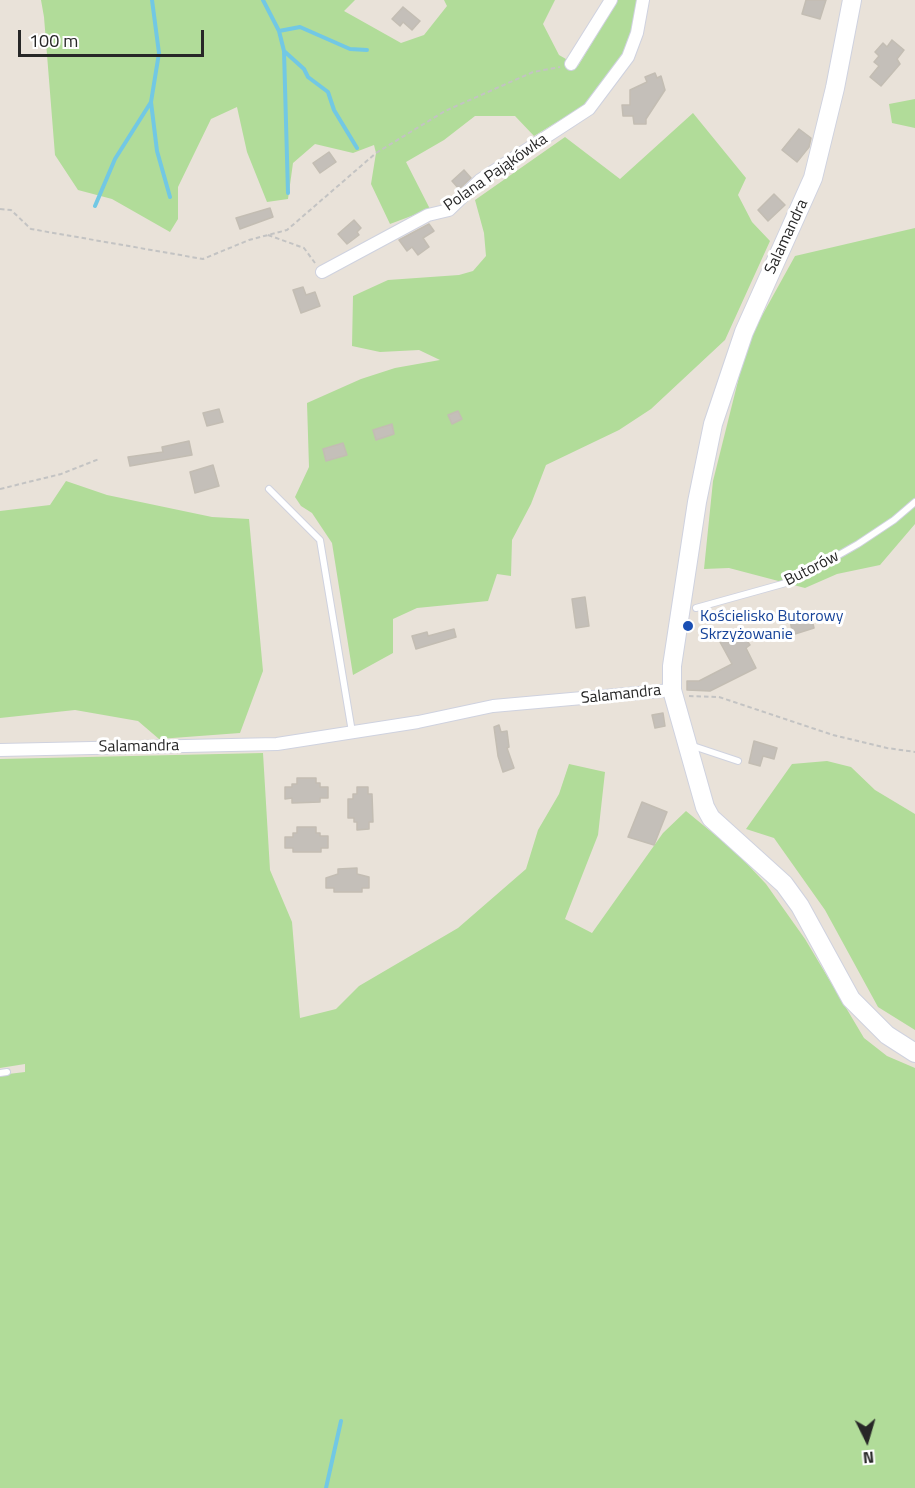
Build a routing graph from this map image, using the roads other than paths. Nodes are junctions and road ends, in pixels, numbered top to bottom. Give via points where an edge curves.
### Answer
1 (611, 0) edge
2 (643, 0) edge
3 (852, 0) edge
4 (571, 64) road end
5 (322, 272) road end
6 (269, 489) dead end
7 (915, 502) edge
8 (690, 608) junction
9 (673, 694) junction
10 (352, 732) junction
11 (688, 744) junction
12 (0, 750) edge
13 (738, 761) dead end
14 (915, 1053) edge

1 - 4 street
2 - 5 street, Polana Pająkówka via 628,57 589,109 480,180 449,210 428,215
3 - 8 street, Salamandra via 836,88 813,178 744,332 712,424 697,502
6 - 10 lane via 320,540
7 - 8 lane, Butorów via 858,544 793,581
8 - 9 street, Salamandra via 672,666
9 - 10 street, Salamandra via 493,706
9 - 11 street
10 - 12 street, Salamandra via 277,744
11 - 13 lane
11 - 14 street via 711,818 784,884 851,999 887,1035

